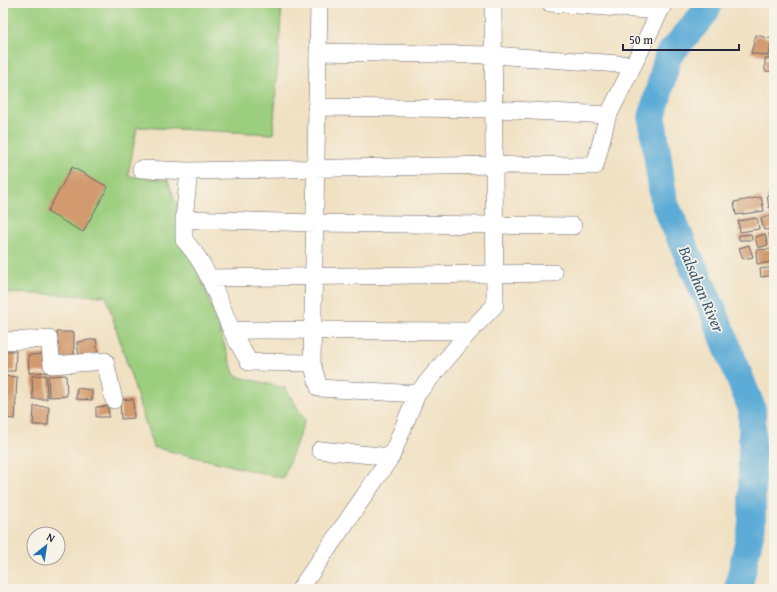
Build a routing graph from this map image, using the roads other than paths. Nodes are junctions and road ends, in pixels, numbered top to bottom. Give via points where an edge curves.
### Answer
1 (319, 3) edge
2 (493, 3) edge
3 (550, 3) edge
4 (662, 7) edge
5 (318, 52) junction
6 (493, 55) junction
7 (633, 65) junction
8 (316, 107) junction
9 (493, 110) junction
10 (608, 115) junction
11 (494, 165) junction
12 (315, 168) junction
13 (141, 169) dead end
14 (188, 171) junction
15 (184, 219) junction
16 (314, 223) junction
17 (494, 224) junction
18 (573, 226) dead end
19 (554, 273) dead end
20 (495, 274) junction
21 (314, 277) junction
22 (210, 278) junction
23 (231, 330) junction
24 (470, 331) junction
25 (313, 332) junction
26 (3, 341) edge
27 (312, 363) junction
28 (417, 394) junction
29 (114, 400) dead end
30 (320, 450) dead end
31 (391, 457) junction
32 (300, 589) edge

1 - 5 street
2 - 6 street
3 - 4 street
4 - 7 street
5 - 6 street
5 - 8 street
6 - 7 street
6 - 9 street
7 - 10 street
8 - 9 street
8 - 12 street
9 - 10 street
9 - 11 street
10 - 11 street via 595,166
11 - 12 street
11 - 17 street
12 - 14 street
12 - 16 street
13 - 14 street
14 - 15 street
15 - 16 street
15 - 22 street via 184,240
16 - 17 street
16 - 21 street
17 - 18 street
17 - 20 street
19 - 20 street
20 - 21 street
20 - 24 street via 495,305
21 - 22 street
21 - 25 street
22 - 23 street
23 - 25 street
23 - 27 street via 249,362
24 - 25 street
24 - 28 street
25 - 27 street
26 - 29 street via 49,339 52,365 104,362
27 - 28 street via 319,388
28 - 31 street
30 - 31 street
31 - 32 street

